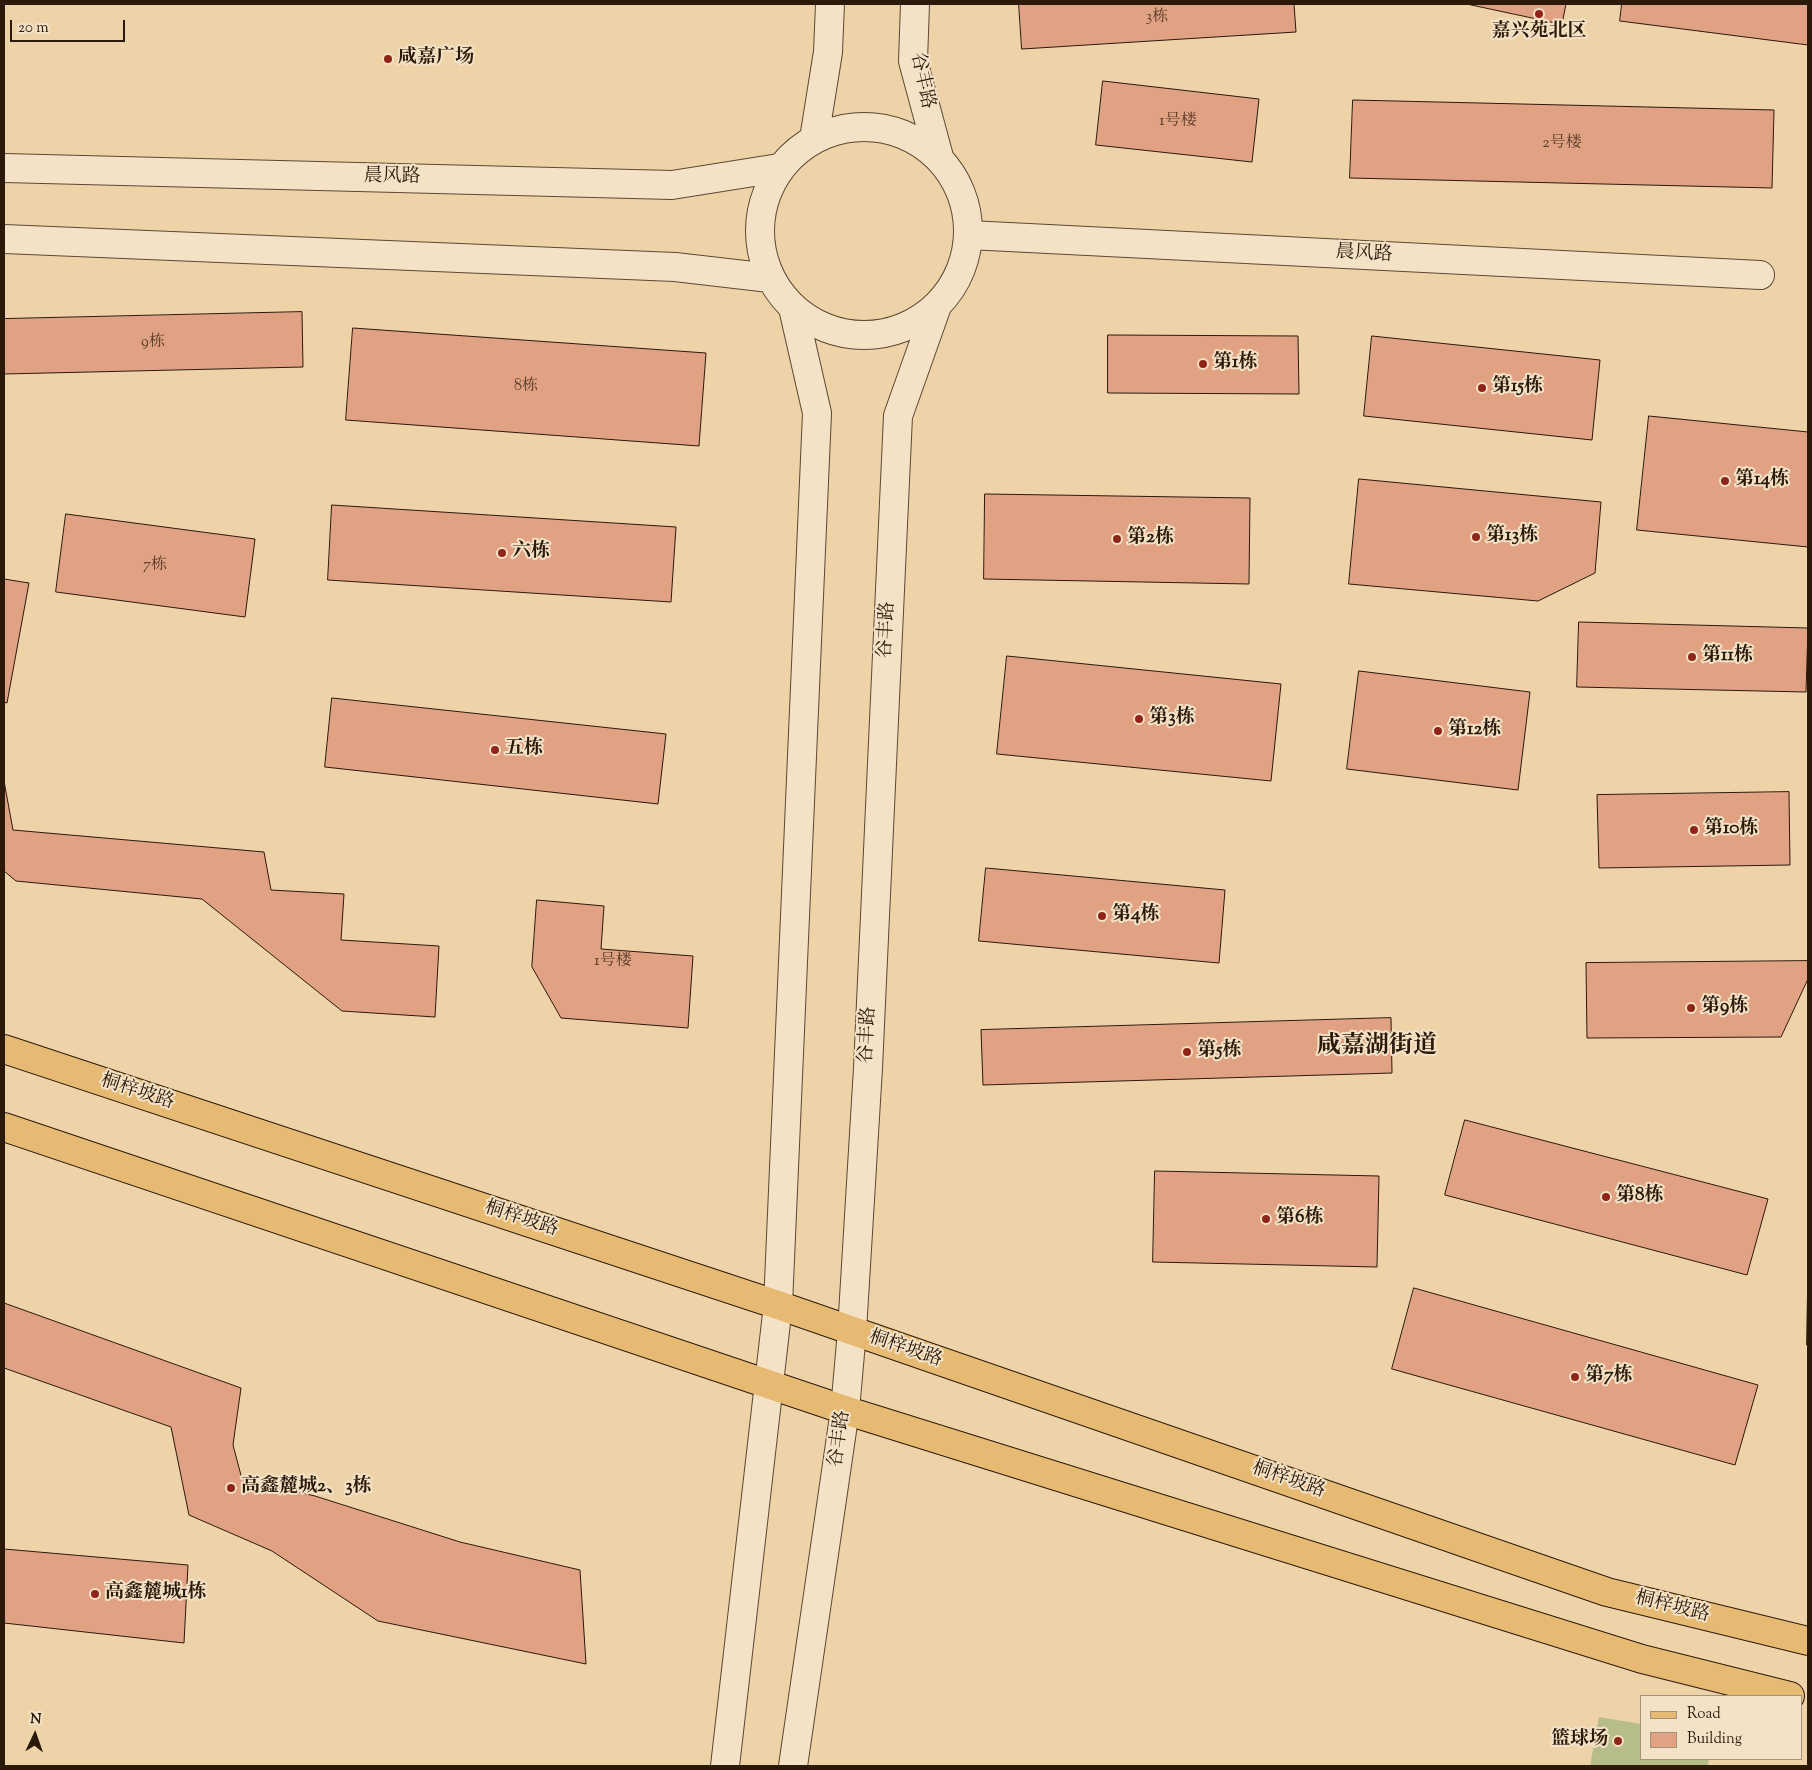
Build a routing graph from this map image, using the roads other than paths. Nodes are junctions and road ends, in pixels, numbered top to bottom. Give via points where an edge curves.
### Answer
1 (830, 4) edge
2 (915, 4) edge
3 (814, 139) junction
4 (939, 157) junction
5 (4, 168) edge
6 (779, 168) junction
7 (969, 235) junction
8 (4, 239) edge
9 (1760, 275) dead end
10 (770, 278) junction
11 (937, 306) junction
12 (793, 308) junction
13 (4, 1049) edge
14 (4, 1127) edge
15 (778, 1305) junction
16 (852, 1331) junction
17 (768, 1384) junction
18 (845, 1410) junction
19 (1808, 1642) edge
20 (1786, 1695) edge
21 (725, 1766) edge
22 (793, 1766) edge

1 - 3 street via 828,52
2 - 4 street, 谷丰路 via 913,61
3 - 4 street via 846,128 880,127 912,138
3 - 6 street via 795,151
4 - 7 street via 956,180 967,206
5 - 6 street, 晨风路 via 672,185
6 - 10 street via 766,194 759,221 760,250
7 - 9 street, 晨风路
7 - 11 street via 965,261 954,285
8 - 10 street via 675,267
10 - 12 street
11 - 12 street via 911,324 881,334 850,334 820,325
11 - 16 street, 谷丰路 via 898,416 868,1068
12 - 15 street via 817,413
13 - 15 main road, 桐梓坡路
14 - 17 main road
15 - 16 main road, 桐梓坡路
15 - 17 street
16 - 18 street, 谷丰路
16 - 19 main road, 桐梓坡路 via 1607,1592
17 - 18 main road
17 - 21 street
18 - 20 main road via 1642,1660
18 - 22 street, 谷丰路

